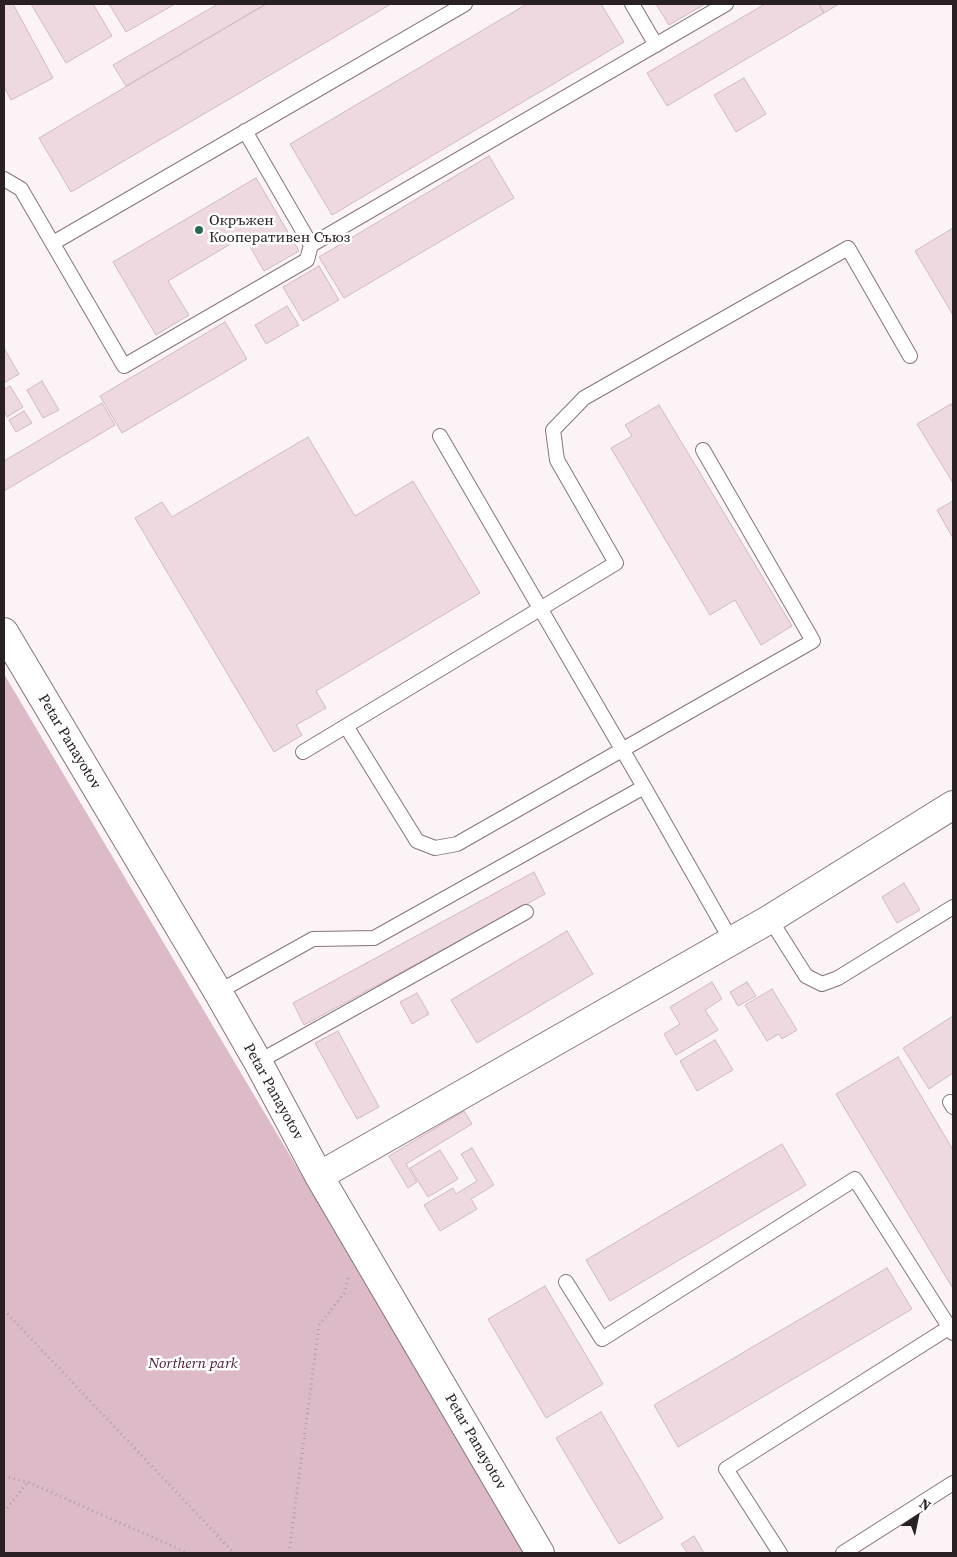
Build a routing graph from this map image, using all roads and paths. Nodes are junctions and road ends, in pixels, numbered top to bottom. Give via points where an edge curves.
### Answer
1 (465, 4) edge
2 (632, 4) edge
3 (726, 4) edge
4 (656, 44) junction
5 (245, 132) junction
6 (4, 180) edge
7 (53, 243) junction
8 (311, 245) junction
9 (910, 356) dead end
10 (440, 436) dead end
11 (703, 450) dead end
12 (541, 609) junction
13 (4, 632) edge
14 (346, 726) junction
15 (622, 750) junction
16 (303, 752) dead end
17 (644, 787) junction
18 (953, 805) edge
19 (953, 907) edge
20 (526, 912) dead end
21 (770, 919) junction
22 (731, 940) junction
23 (218, 992) junction
24 (258, 1062) junction
25 (319, 1176) junction
26 (356, 1237) junction
27 (566, 1282) dead end
28 (4, 1310) edge
29 (952, 1328) edge
30 (4, 1476) edge
31 (28, 1482) junction
32 (953, 1483) edge
33 (4, 1512) edge
34 (188, 1553) edge
35 (234, 1553) edge
36 (289, 1553) edge
37 (540, 1553) edge
38 (780, 1553) edge
39 (842, 1553) edge

1 - 5 lane
2 - 4 lane
3 - 4 lane
4 - 8 lane
5 - 7 lane
5 - 8 lane
6 - 7 lane via 21,189
7 - 8 lane via 124,366 307,260
9 - 12 lane via 848,248 584,398 553,430 558,460 616,563
10 - 12 lane
11 - 15 lane via 813,640
12 - 14 lane
12 - 15 lane
13 - 23 street, Petar Panayotov
14 - 15 lane via 417,841 435,848 457,844
14 - 16 lane
15 - 17 lane
17 - 22 lane
17 - 23 lane via 374,938 313,939
18 - 21 street
19 - 21 lane via 838,978 822,984 806,976
20 - 24 lane
21 - 22 street
22 - 25 street
23 - 24 street, Petar Panayotov
24 - 25 street, Petar Panayotov
25 - 26 street, Petar Panayotov
26 - 36 path via 345,1292 319,1324
26 - 37 street, Petar Panayotov
27 - 29 lane via 602,1339 855,1179
28 - 35 path
29 - 38 lane via 726,1468
30 - 31 path
31 - 33 path
31 - 34 path
32 - 39 lane

